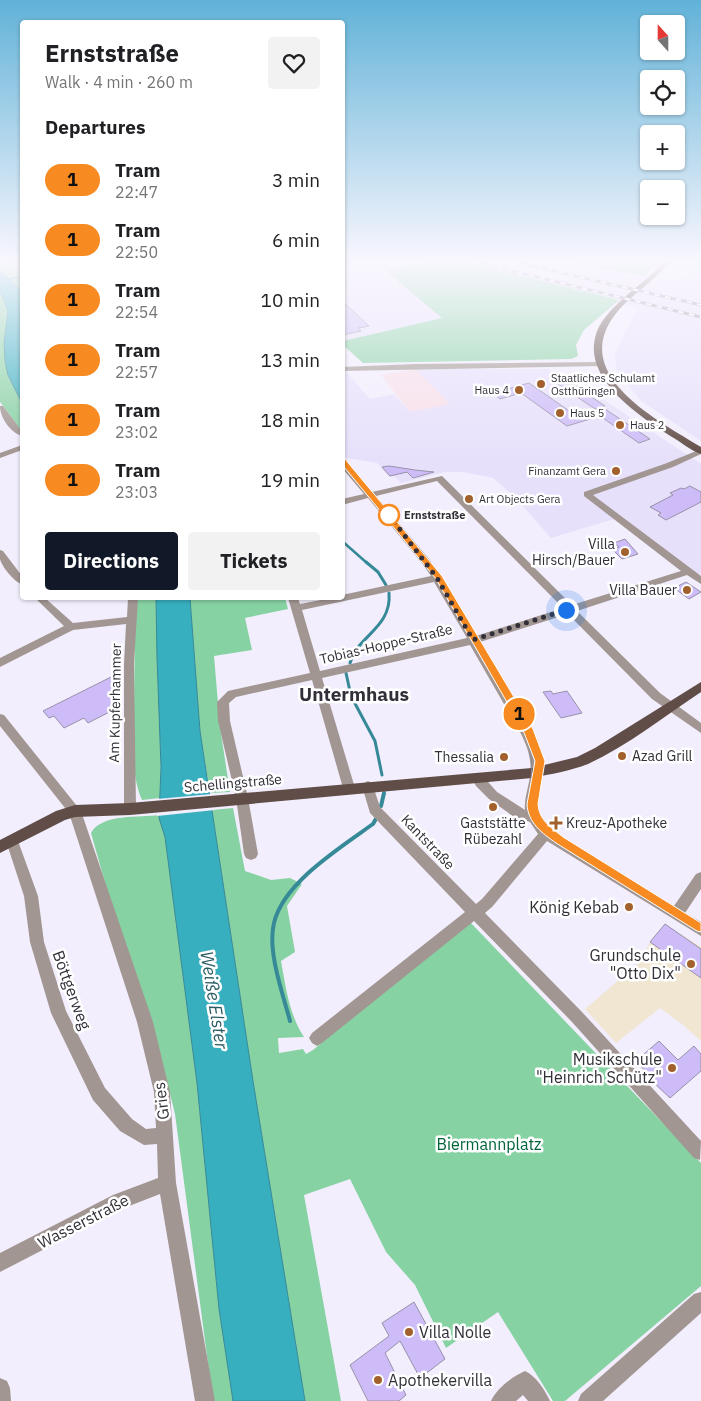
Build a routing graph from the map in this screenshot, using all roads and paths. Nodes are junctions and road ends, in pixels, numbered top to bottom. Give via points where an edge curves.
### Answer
1 (603, 327) edge
2 (599, 364) junction
3 (345, 369) edge
4 (1, 410) edge
5 (20, 432) edge
6 (20, 449) edge
7 (701, 451) edge
8 (0, 456) edge
9 (345, 466) edge
10 (370, 495) junction
11 (345, 501) edge
12 (0, 553) edge
13 (687, 572) junction
14 (20, 578) edge
15 (437, 578) junction
16 (701, 581) edge
17 (345, 594) edge
18 (42, 600) edge
19 (133, 600) edge
20 (312, 600) edge
21 (295, 603) edge
22 (569, 609) junction
23 (133, 620) junction
24 (71, 627) junction
25 (473, 640) junction
26 (0, 663) edge
27 (316, 675) junction
28 (701, 686) edge
29 (670, 707) junction
30 (0, 718) edge
31 (701, 729) edge
32 (536, 772) junction
33 (477, 777) junction
34 (368, 786) junction
35 (349, 788) junction
36 (237, 799) junction
37 (136, 808) junction
38 (75, 811) junction
39 (533, 818) junction
40 (546, 834) junction
41 (6, 844) edge
42 (251, 854) dead end
43 (701, 878) edge
44 (475, 914) junction
45 (676, 915) junction
46 (701, 930) edge
47 (317, 1038) dead end
48 (164, 1135) junction
49 (700, 1152) dead end
50 (167, 1183) junction
51 (0, 1263) edge
52 (701, 1301) edge
53 (0, 1388) edge
54 (2, 1401) edge
55 (206, 1401) edge
56 (501, 1401) edge
57 (540, 1401) edge
58 (588, 1401) edge

1 - 2 main road via 596,349
2 - 3 street
2 - 7 main road via 612,385 636,408
4 - 5 street
6 - 8 street
7 - 13 street via 587,494
9 - 10 street
10 - 11 street
10 - 15 street
10 - 22 street via 439,478
12 - 14 street
13 - 16 street
13 - 22 street, Tobias-Hoppe-Straße
15 - 17 street
15 - 25 street
18 - 24 street
19 - 23 street, Am Kupferhammer
20 - 21 street
21 - 27 street
22 - 25 street, Tobias-Hoppe-Straße
22 - 29 street
23 - 24 street
23 - 37 street, Am Kupferhammer via 129,664
24 - 26 street
25 - 27 street, Tobias-Hoppe-Straße
25 - 32 street via 532,744
27 - 35 street
27 - 36 street, Tobias-Hoppe-Straße via 232,694 223,702
28 - 29 main road, Schellingstraße
29 - 31 street
29 - 32 main road, Schellingstraße via 586,759
30 - 38 street
32 - 33 main road, Schellingstraße
32 - 39 street via 530,804
33 - 34 main road, Schellingstraße
33 - 39 street via 519,815
34 - 35 main road, Schellingstraße
34 - 44 street, Kantstraße via 374,809
35 - 36 main road, Schellingstraße
36 - 37 main road, Schellingstraße
36 - 42 street
37 - 38 main road, Schellingstraße
38 - 41 main road, Schellingstraße
38 - 48 street, Gries via 145,1022 162,1092
39 - 40 street
40 - 44 street
40 - 45 street
41 - 48 street, Böttgerweg via 31,896 37,942 59,1013 99,1094 126,1125 144,1137
43 - 45 street
44 - 47 street
44 - 49 street via 578,1017
45 - 46 street
48 - 50 street, Gries
50 - 51 street, Wasserstraße via 119,1202
50 - 55 street, Gries
52 - 58 street
53 - 54 street
56 - 57 street via 525,1381

